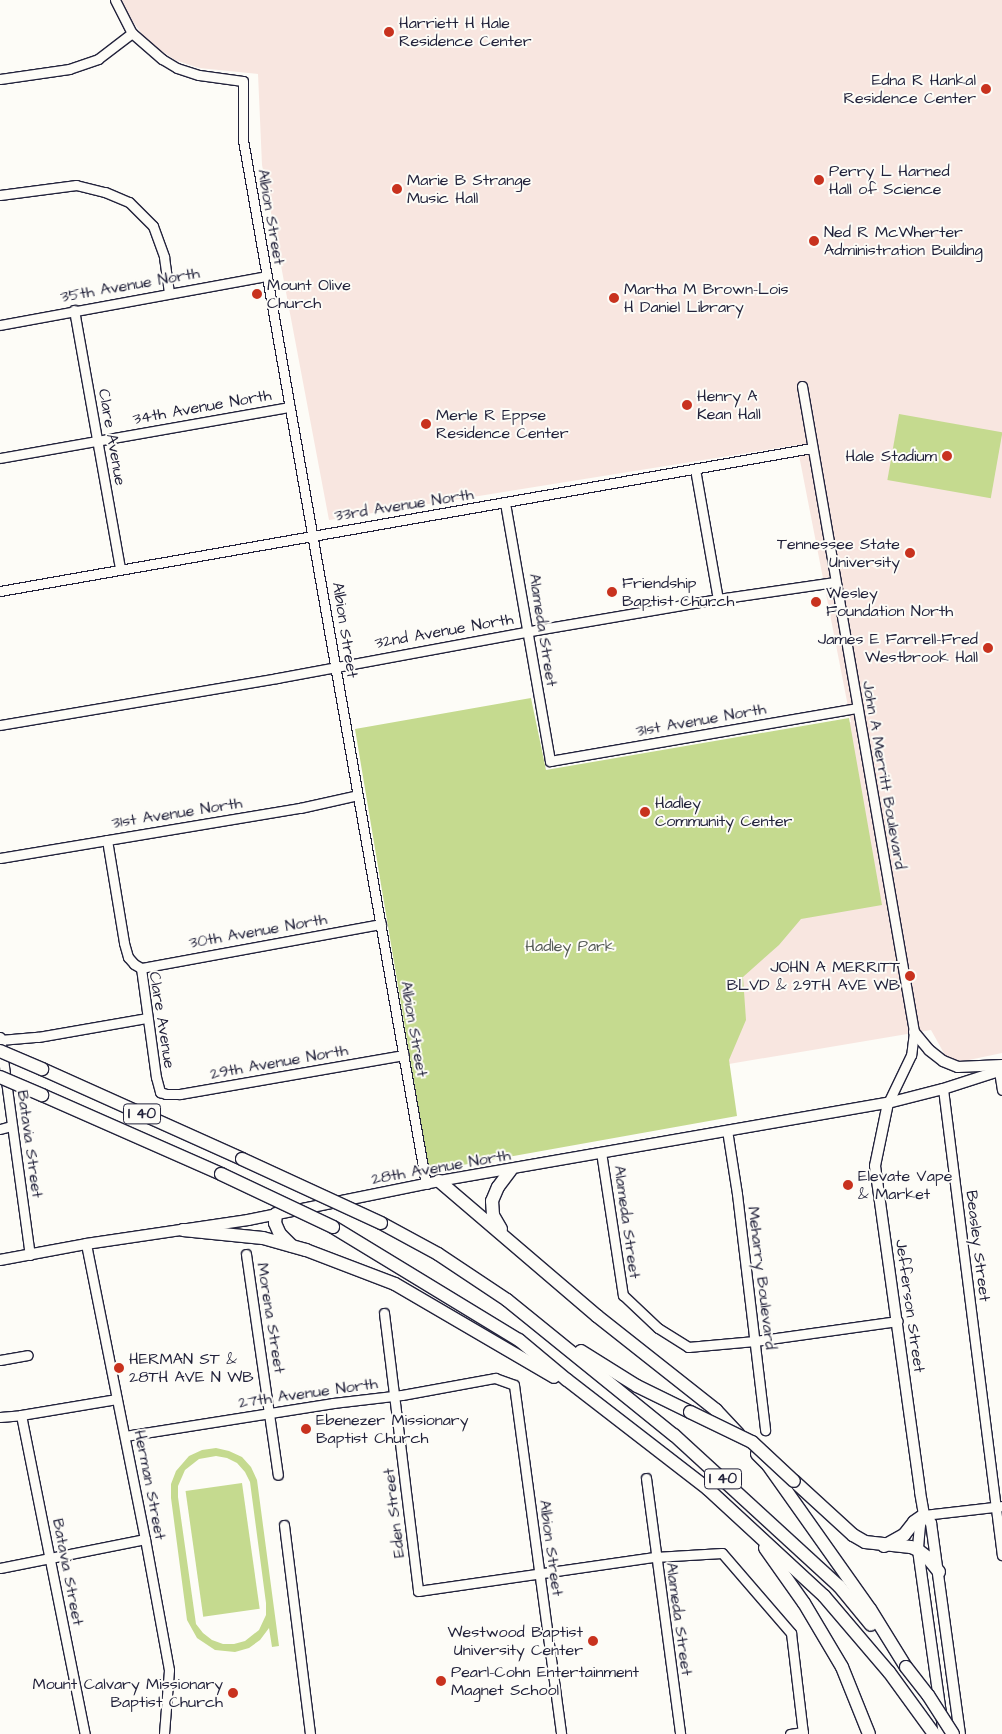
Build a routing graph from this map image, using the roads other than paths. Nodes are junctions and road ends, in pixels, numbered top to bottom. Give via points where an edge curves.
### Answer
1 (115, 0) edge
2 (132, 33) junction
3 (0, 78) edge
4 (0, 196) edge
5 (266, 276) junction
6 (169, 292) junction
7 (74, 310) junction
8 (0, 325) edge
9 (802, 386) dead end
10 (290, 407) junction
11 (97, 440) junction
12 (812, 448) junction
13 (0, 458) edge
14 (695, 469) junction
15 (505, 504) junction
16 (313, 535) junction
17 (120, 568) junction
18 (835, 582) junction
19 (0, 590) edge
20 (718, 599) junction
21 (528, 631) junction
22 (335, 666) junction
23 (857, 708) junction
24 (0, 725) edge
25 (550, 761) joint
26 (358, 795) junction
27 (107, 840) junction
28 (0, 858) edge
29 (381, 924) junction
30 (141, 968) junction
31 (147, 1018) junction
32 (914, 1032) junction
33 (0, 1039) edge
34 (0, 1051) edge
35 (404, 1056) junction
36 (1001, 1069) edge
37 (0, 1078) edge
38 (943, 1089) junction
39 (1002, 1090) edge
40 (160, 1092) joint
41 (888, 1102) junction
42 (11, 1126) junction
43 (0, 1129) edge
44 (727, 1130) junction
45 (601, 1152) junction
46 (511, 1170) junction
47 (439, 1181) junction
48 (426, 1184) junction
49 (276, 1214) junction
50 (183, 1230) junction
51 (504, 1235) junction
52 (86, 1244) junction
53 (292, 1246) junction
54 (246, 1254) dead end
55 (30, 1255) junction
56 (0, 1260) edge
57 (384, 1313) dead end
58 (531, 1320) junction
59 (898, 1321) junction
60 (755, 1341) junction
61 (28, 1355) dead end
62 (0, 1360) edge
63 (495, 1378) joint
64 (394, 1396) junction
65 (117, 1399) junction
66 (594, 1400) junction
67 (270, 1413) junction
68 (21, 1416) junction
69 (0, 1417) edge
70 (765, 1430) dead end
71 (124, 1436) junction
72 (278, 1475) dead end
73 (646, 1478) dead end
74 (999, 1507) edge
75 (924, 1515) junction
76 (284, 1525) dead end
77 (748, 1526) junction
78 (145, 1539) junction
79 (884, 1546) junction
80 (918, 1550) junction
81 (1002, 1555) edge
82 (655, 1557) junction
83 (50, 1558) junction
84 (0, 1568) edge
85 (939, 1572) junction
86 (539, 1574) junction
87 (897, 1655) junction
88 (803, 1733) edge
89 (85, 1734) edge
90 (164, 1734) edge
91 (310, 1734) edge
92 (561, 1734) edge
93 (680, 1734) edge
94 (790, 1734) edge
95 (869, 1734) edge
96 (934, 1734) edge
97 (944, 1734) edge
98 (953, 1734) edge
99 (960, 1734) edge

1 - 2 street
2 - 3 street via 98,59 69,69
2 - 5 street, Albion Street via 177,68 208,77 243,81 243,140
4 - 6 street via 76,185 129,202 153,226 164,257
5 - 6 street, 35th Avenue North
5 - 10 street, Albion Street
6 - 7 street, 35th Avenue North
7 - 8 street, 35th Avenue North
7 - 11 street, Clare Avenue
9 - 12 street, John A Merritt Boulevard
10 - 11 street, 34th Avenue North
10 - 16 street, Albion Street
11 - 13 street, 34th Avenue North
11 - 17 street, Clare Avenue
12 - 14 street, 33rd Avenue North
12 - 18 street, John A Merritt Boulevard
14 - 15 street, 33rd Avenue North
14 - 20 street
15 - 16 street, 33rd Avenue North
15 - 21 street, Alameda Street
16 - 17 street, 33rd Avenue North
16 - 22 street, Albion Street
17 - 19 street, 33rd Avenue North
18 - 20 street, 32nd Avenue North
18 - 23 street, John A Merritt Boulevard
20 - 21 street, 32nd Avenue North
21 - 22 street, 32nd Avenue North
21 - 25 street, Alameda Street
22 - 24 street, 32nd Avenue North
22 - 26 street, Albion Street
23 - 25 street, 31st Avenue North
23 - 32 street, John A Merritt Boulevard
26 - 27 street, 31st Avenue North via 300,808
26 - 29 street, Albion Street
27 - 28 street, 31st Avenue North
27 - 30 street, Clare Avenue via 124,942 128,957
29 - 30 street, 30th Avenue North
29 - 35 street, Albion Street
30 - 31 street, Clare Avenue
31 - 33 street via 38,1037
31 - 40 street, Clare Avenue
32 - 36 main road via 943,1061 958,1067
32 - 41 street, John A Merritt Boulevard via 911,1054
33 - 42 street, Batavia Street
34 - 58 highway, I 40, bridge via 382,1223 438,1254
35 - 40 street, 29th Avenue North via 180,1094
35 - 48 street, Albion Street
36 - 38 main road, 28th Avenue North
36 - 39 street
37 - 66 highway, I 40, bridge via 221,1174 333,1227 519,1340
38 - 41 main road, 28th Avenue North
38 - 74 street, Beasley Street
41 - 44 main road, 28th Avenue North
41 - 59 main road, Jefferson Street via 875,1166
42 - 43 street
42 - 55 street, Batavia Street
44 - 45 main road, 28th Avenue North
44 - 60 street, Meharry Boulevard
45 - 46 main road, 28th Avenue North
45 - 60 street, Alameda Street via 623,1295 658,1328 688,1347
46 - 47 main road, 28th Avenue North
46 - 51 highway via 492,1201 493,1215
47 - 48 main road, 28th Avenue North
47 - 51 highway
48 - 49 main road, 28th Avenue North
49 - 50 main road, 28th Avenue North
49 - 53 highway via 280,1234
50 - 52 main road, 28th Avenue North
50 - 53 highway via 243,1235
51 - 87 highway via 597,1316 716,1410 768,1466 870,1609
52 - 55 main road, 28th Avenue North
52 - 65 street, Herman Street
53 - 66 highway via 395,1284
54 - 67 street, Morena Street
55 - 56 main road, 28th Avenue North
57 - 64 street, Eden Street
58 - 79 highway, bridge via 637,1386 752,1442 854,1536
58 - 87 highway, I 40 via 674,1435 770,1521 839,1586
59 - 60 street
59 - 75 main road, Jefferson Street
60 - 70 street, Meharry Boulevard
61 - 62 street
63 - 64 street, 27th Avenue North
63 - 86 street, Albion Street via 514,1385
64 - 67 street, 27th Avenue North
64 - 86 street, Eden Street via 418,1590
65 - 68 street
65 - 71 street, Herman Street
66 - 77 highway, I 40 via 708,1489
67 - 71 street, 27th Avenue North
67 - 72 street, Morena Street
68 - 69 street
68 - 83 street, Batavia Street
71 - 78 street, Herman Street
73 - 82 street, Alameda Street
74 - 75 street
74 - 81 street, Beasley Street
75 - 79 highway via 904,1535
75 - 80 main road, Jefferson Street
75 - 85 main road, Jefferson Street via 931,1523
76 - 91 street
77 - 95 highway via 804,1603 842,1667
77 - 96 highway, I 40 via 824,1596 889,1672
78 - 83 street
78 - 90 street, Herman Street via 169,1670
79 - 80 highway
80 - 85 highway
80 - 97 main road, Jefferson Street
82 - 86 street
82 - 88 street via 722,1553 791,1633
82 - 93 street, Alameda Street
83 - 84 street
83 - 89 street, Batavia Street
85 - 99 main road, Jefferson Street
86 - 92 street, Albion Street
87 - 98 highway, I 40, bridge
88 - 94 street

